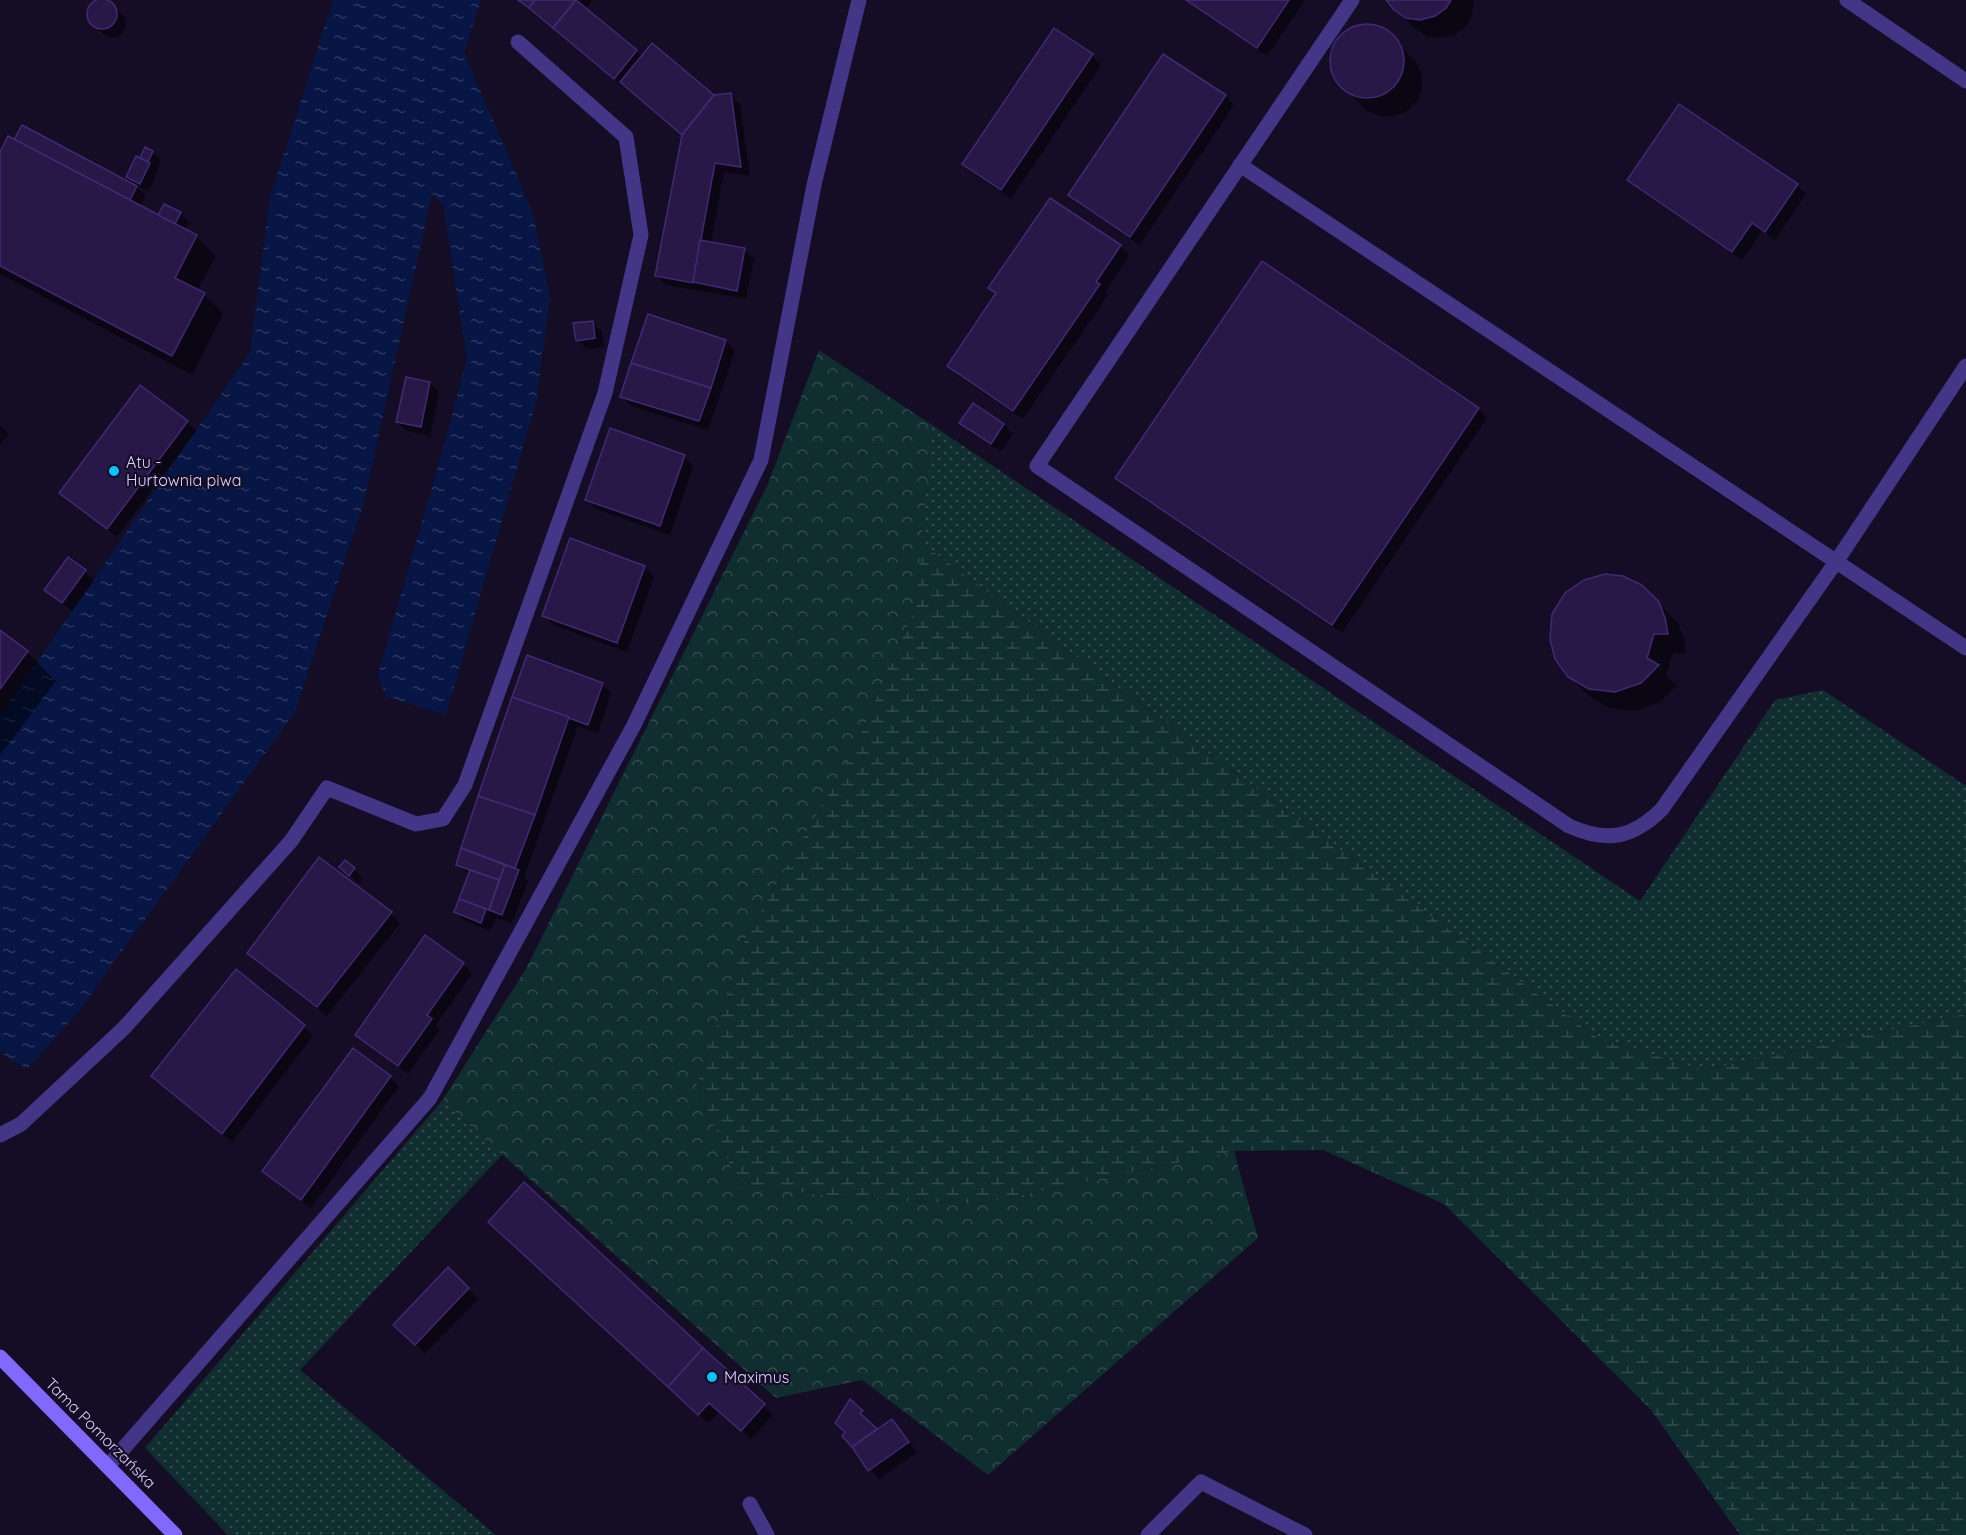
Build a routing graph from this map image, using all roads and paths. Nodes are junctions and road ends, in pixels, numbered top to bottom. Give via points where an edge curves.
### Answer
1 (859, 0) edge
2 (1352, 0) edge
3 (1847, 0) edge
4 (518, 42) dead end
5 (1966, 81) edge
6 (1240, 165) junction
7 (1966, 366) edge
8 (1836, 562) junction
9 (1966, 648) edge
10 (0, 1135) edge
11 (0, 1357) edge
12 (108, 1467) junction
13 (750, 1504) dead end
14 (176, 1535) edge
15 (767, 1535) edge
16 (1148, 1535) edge
17 (1305, 1535) edge

1 - 12 lane via 814,185 761,460 634,725 430,1098
2 - 6 lane
3 - 5 lane
4 - 10 lane via 626,137 641,235 605,393 465,785 443,819 416,824 327,788 291,841 124,1028 21,1124
6 - 8 lane
6 - 8 lane via 1037,466 1569,826 1587,834 1617,835 1632,832 1655,816
7 - 8 lane
8 - 9 lane
11 - 12 street, Tama Pomorzańska
12 - 14 street, Tama Pomorzańska
13 - 15 lane
16 - 17 lane via 1202,1482

